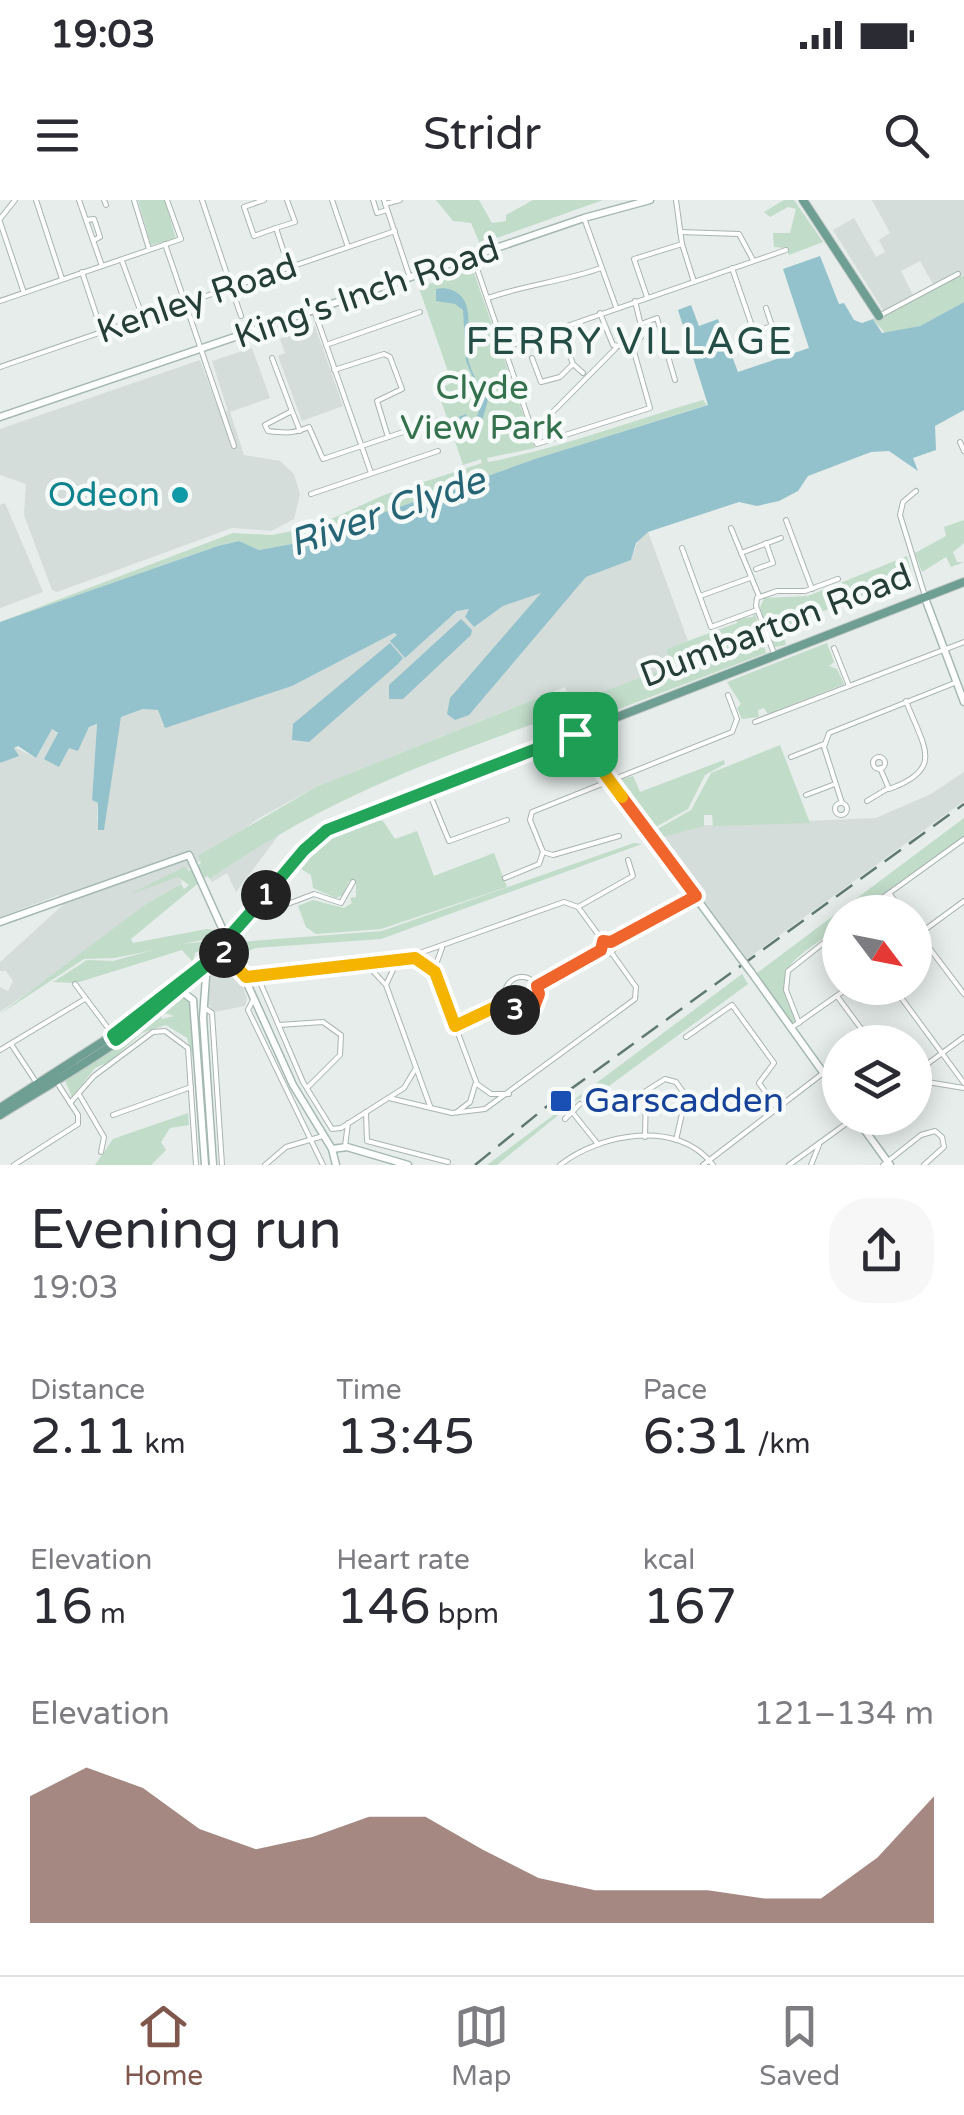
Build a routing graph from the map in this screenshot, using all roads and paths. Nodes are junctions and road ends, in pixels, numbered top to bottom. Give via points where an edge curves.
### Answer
1 (16, 200) edge
2 (36, 200) edge
3 (78, 200) edge
4 (134, 200) edge
5 (168, 200) edge
6 (202, 200) edge
7 (264, 200) edge
8 (287, 200) edge
9 (332, 200) edge
10 (373, 200) edge
11 (400, 200) edge
12 (650, 200) edge
13 (676, 200) edge
14 (804, 200) edge
15 (386, 205) edge
16 (584, 218) junction
17 (0, 220) edge
18 (276, 228) junction
19 (394, 232) junction
20 (680, 232) junction
21 (165, 244) junction
22 (682, 244) junction
23 (348, 247) junction
24 (150, 249) junction
25 (786, 250) dead end
26 (472, 256) junction
27 (122, 260) junction
28 (754, 260) junction
29 (102, 266) junction
30 (289, 268) junction
31 (602, 268) junction
32 (732, 268) junction
33 (82, 272) junction
34 (958, 274) dead end
35 (410, 278) junction
36 (62, 280) junction
37 (694, 282) junction
38 (232, 287) junction
39 (24, 293) junction
40 (647, 297) junction
41 (487, 298) junction
42 (0, 301) edge
43 (635, 301) junction
44 (185, 303) junction
45 (616, 308) junction
46 (766, 308) dead end
47 (314, 310) junction
48 (420, 312) dead end
49 (600, 314) junction
50 (241, 316) dead end
51 (880, 316) joint
52 (142, 318) junction
53 (641, 324) junction
54 (560, 329) junction
55 (102, 332) junction
56 (326, 345) junction
57 (504, 348) junction
58 (616, 348) junction
59 (633, 348) junction
60 (202, 350) junction
61 (272, 358) dead end
62 (532, 358) dead end
63 (573, 364) junction
64 (0, 367) edge
65 (334, 370) junction
66 (582, 374) dead end
67 (675, 380) dead end
68 (292, 411) junction
69 (0, 417) edge
70 (439, 420) dead end
71 (300, 431) junction
72 (532, 433) junction
73 (388, 438) junction
74 (960, 442) dead end
75 (234, 446) dead end
76 (362, 446) junction
77 (438, 451) dead end
78 (964, 451) edge
79 (371, 474) junction
80 (916, 491) dead end
81 (310, 494) dead end
82 (786, 520) dead end
83 (731, 528) dead end
84 (780, 538) dead end
85 (766, 544) junction
86 (682, 548) dead end
87 (741, 553) junction
88 (756, 569) dead end
89 (750, 578) junction
90 (838, 579) dead end
91 (964, 582) edge
92 (812, 589) junction
93 (700, 596) junction
94 (759, 596) junction
95 (925, 598) junction
96 (757, 610) junction
97 (964, 642) edge
98 (834, 648) dead end
99 (944, 649) junction
100 (775, 656) junction
101 (957, 682) junction
102 (849, 687) junction
103 (728, 695) dead end
104 (558, 696) dead end
105 (906, 701) junction
106 (964, 702) edge
107 (755, 722) dead end
108 (575, 734) junction
109 (824, 744) junction
110 (802, 753) junction
111 (792, 757) dead end
112 (804, 760) dead end
113 (880, 768) dead end
114 (610, 780) junction
115 (837, 783) junction
116 (888, 789) junction
117 (428, 790) junction
118 (806, 795) dead end
119 (868, 800) dead end
120 (842, 803) dead end
121 (506, 820) dead end
122 (618, 836) dead end
123 (964, 839) edge
124 (543, 852) junction
125 (628, 860) dead end
126 (505, 878) dead end
127 (353, 882) dead end
128 (889, 894) edge
129 (696, 896) junction
130 (963, 904) edge
131 (257, 907) junction
132 (578, 908) junction
133 (0, 922) edge
134 (932, 924) edge
135 (230, 938) junction
136 (603, 941) junction
137 (445, 944) junction
138 (822, 944) edge
139 (612, 946) junction
140 (601, 950) junction
141 (932, 954) edge
142 (410, 957) junction
143 (211, 958) junction
144 (396, 961) junction
145 (368, 966) junction
146 (435, 972) junction
147 (245, 976) junction
148 (257, 976) junction
149 (75, 984) dead end
150 (386, 985) junction
151 (537, 986) junction
152 (180, 991) junction
153 (964, 994) edge
154 (86, 998) junction
155 (254, 998) junction
156 (506, 1002) junction
157 (824, 1005) edge
158 (843, 1005) edge
159 (907, 1005) edge
160 (198, 1010) junction
161 (799, 1023) junction
162 (279, 1025) junction
163 (859, 1025) edge
164 (455, 1026) junction
165 (792, 1028) junction
166 (964, 1037) edge
167 (115, 1038) junction
168 (686, 1038) dead end
169 (11, 1044) junction
170 (0, 1050) edge
171 (943, 1053) junction
172 (932, 1061) edge
173 (416, 1068) junction
174 (822, 1070) edge
175 (822, 1074) edge
176 (54, 1078) junction
177 (475, 1080) junction
178 (932, 1082) edge
179 (964, 1086) edge
180 (39, 1087) junction
181 (190, 1088) junction
182 (306, 1088) junction
183 (509, 1094) junction
184 (80, 1096) junction
185 (388, 1098) junction
186 (70, 1103) junction
187 (580, 1104) dead end
188 (431, 1108) junction
189 (777, 1108) junction
190 (0, 1112) edge
191 (366, 1112) junction
192 (573, 1112) junction
193 (455, 1113) junction
194 (114, 1115) dead end
195 (564, 1118) dead end
196 (348, 1123) junction
197 (832, 1135) edge
198 (867, 1135) edge
199 (323, 1136) junction
200 (645, 1137) junction
201 (312, 1138) junction
202 (676, 1140) junction
203 (597, 1143) junction
204 (818, 1145) junction
205 (345, 1146) junction
206 (332, 1149) junction
207 (100, 1152) dead end
208 (709, 1159) junction
209 (448, 1162) dead end
210 (887, 1164) edge
211 (14, 1165) edge
212 (196, 1165) edge
213 (209, 1165) edge
214 (222, 1165) edge
215 (265, 1165) edge
216 (323, 1165) edge
217 (336, 1165) edge
218 (408, 1165) edge
219 (560, 1165) edge
220 (703, 1165) edge
221 (713, 1165) edge
222 (790, 1165) edge
223 (811, 1165) edge
224 (924, 1165) edge

1 - 17 street
2 - 36 street
3 - 29 street
4 - 24 street
5 - 21 street via 181,239
6 - 38 street
7 - 18 street via 244,207 254,236
8 - 18 street via 295,222
9 - 23 street
10 - 15 street via 377,213
11 - 15 street
12 - 16 street, King's Inch Road
13 - 20 street
14 - 51 main road
15 - 19 street
16 - 26 street, King's Inch Road
16 - 31 street
17 - 39 street
18 - 30 street
19 - 23 street, Kenley Road
19 - 35 street
20 - 22 street
20 - 28 street via 739,234
21 - 24 street
21 - 44 street
22 - 37 street
22 - 40 street via 634,259
23 - 30 street, Kenley Road
24 - 27 street
25 - 28 street
26 - 35 street, King's Inch Road
26 - 41 street
27 - 29 street
27 - 52 street
28 - 32 street
29 - 33 street
30 - 38 street, Kenley Road
31 - 41 street
31 - 45 street
32 - 37 street
32 - 46 street via 754,332 772,326
33 - 36 street
33 - 55 street
34 - 51 street
35 - 47 street, King's Inch Road
36 - 39 street
37 - 40 street
38 - 44 street, Kenley Road
38 - 50 street
39 - 42 street
40 - 43 street
41 - 57 street
43 - 45 street
43 - 53 street
44 - 52 street, Kenley Road
44 - 60 street
45 - 49 street
47 - 56 street
47 - 60 street, King's Inch Road
48 - 56 street
49 - 54 street
49 - 58 street
52 - 55 street, Kenley Road
53 - 59 street via 642,338
53 - 67 street via 658,318
54 - 57 street
54 - 63 street
55 - 64 street, Kenley Road
56 - 65 street
57 - 72 street
58 - 59 street
58 - 72 street
59 - 72 street via 652,403 648,409 540,445
60 - 69 street, King's Inch Road
60 - 75 street
61 - 68 street
62 - 63 street via 541,382
63 - 66 street
65 - 73 street via 390,356 402,389 377,400
65 - 76 street
68 - 71 street
68 - 71 street via 264,428
70 - 73 street
71 - 76 street via 309,427 323,459
73 - 76 street
74 - 78 street
76 - 79 street
77 - 79 street
79 - 81 street
80 - 95 street via 900,514
82 - 92 street
83 - 87 street
84 - 85 street
85 - 87 street
85 - 88 street via 773,562
86 - 93 street
87 - 89 street
89 - 93 street
89 - 94 street
90 - 92 street
91 - 95 main road, Dumbarton Road
92 - 94 street
93 - 96 street via 711,627
94 - 96 street
95 - 99 street
95 - 100 main road, Dumbarton Road
96 - 100 street
97 - 99 street
98 - 102 street
99 - 101 street
99 - 102 street
100 - 108 main road, Dumbarton Road
101 - 105 street
101 - 106 street
102 - 107 street
103 - 114 street via 736,726 729,733
104 - 108 street
105 - 109 street via 832,730
105 - 116 street via 927,761 918,778
108 - 114 street
108 - 117 main road, Dumbarton Road
109 - 110 street
109 - 115 street
110 - 111 street
110 - 112 street
113 - 116 street
114 - 124 street via 530,816
114 - 129 street
115 - 118 street
115 - 120 street
116 - 119 street
117 - 121 street via 449,841
117 - 131 main road, Dumbarton Road via 327,830
122 - 124 street via 553,856
123 - 128 street
124 - 126 street via 537,865
125 - 132 street via 634,876
127 - 131 street via 340,903 314,894 266,912
129 - 139 street
129 - 165 street, bridge
130 - 134 street
131 - 135 main road, Dumbarton Road
132 - 136 street
132 - 137 street via 557,903
133 - 135 street via 190,856
135 - 143 main road, Dumbarton Road
135 - 147 street
136 - 139 street
136 - 140 street
137 - 142 street
137 - 146 street
138 - 161 street via 788,971 786,990
139 - 140 street
139 - 183 street via 636,987 634,1001
140 - 151 street
141 - 153 street
142 - 144 street
142 - 146 street
143 - 147 main road via 229,954
143 - 152 main road, Dumbarton Road
143 - 160 street
143 - 167 main road, Dumbarton Road
144 - 145 street
144 - 150 street
145 - 148 street
145 - 150 street
146 - 164 street
147 - 148 street
147 - 155 street
148 - 162 street
149 - 154 street
150 - 173 street
151 - 156 street via 526,977 512,980
151 - 156 street via 530,1010 516,1011
152 - 160 street via 191,995
152 - 167 main road, Dumbarton Road
154 - 167 street
154 - 169 street
155 - 199 street
155 - 201 street via 248,1010
156 - 164 street
157 - 161 street
158 - 163 street
159 - 171 street
160 - 213 street
160 - 214 street via 212,1013
161 - 165 street
162 - 182 street
162 - 182 street via 322,1022 341,1036 340,1055
164 - 177 street
165 - 174 street
166 - 171 street
167 - 176 main road, Dumbarton Road
168 - 189 street via 732,1005 774,1064 759,1083
169 - 170 street
169 - 180 street
171 - 172 street
171 - 179 street
173 - 185 street via 408,1085
173 - 188 street
175 - 189 street
176 - 180 main road, Dumbarton Road
176 - 186 street
177 - 183 street via 488,1093
177 - 193 street via 472,1100
178 - 179 street
180 - 190 main road, Dumbarton Road
181 - 184 street via 188,1046 158,1030 94,1076
181 - 194 street
181 - 212 street
182 - 196 street via 336,1130
183 - 193 street via 481,1110
184 - 186 street
184 - 207 street via 104,1137
185 - 188 street
185 - 191 street
186 - 211 street via 78,1122
187 - 192 street
188 - 193 street
189 - 208 street
191 - 196 street
191 - 209 street via 367,1141
192 - 195 street
192 - 203 street
196 - 205 street
197 - 204 street
198 - 210 street
199 - 201 street
199 - 206 street
200 - 202 street
200 - 202 street via 646,1090 665,1079 686,1096
200 - 203 street
201 - 215 street via 286,1147
201 - 216 street
202 - 208 street
203 - 219 street
204 - 222 street
204 - 223 street
205 - 206 street
205 - 218 street
206 - 217 street
208 - 220 street
208 - 221 street
210 - 224 street via 935,1131 944,1147

